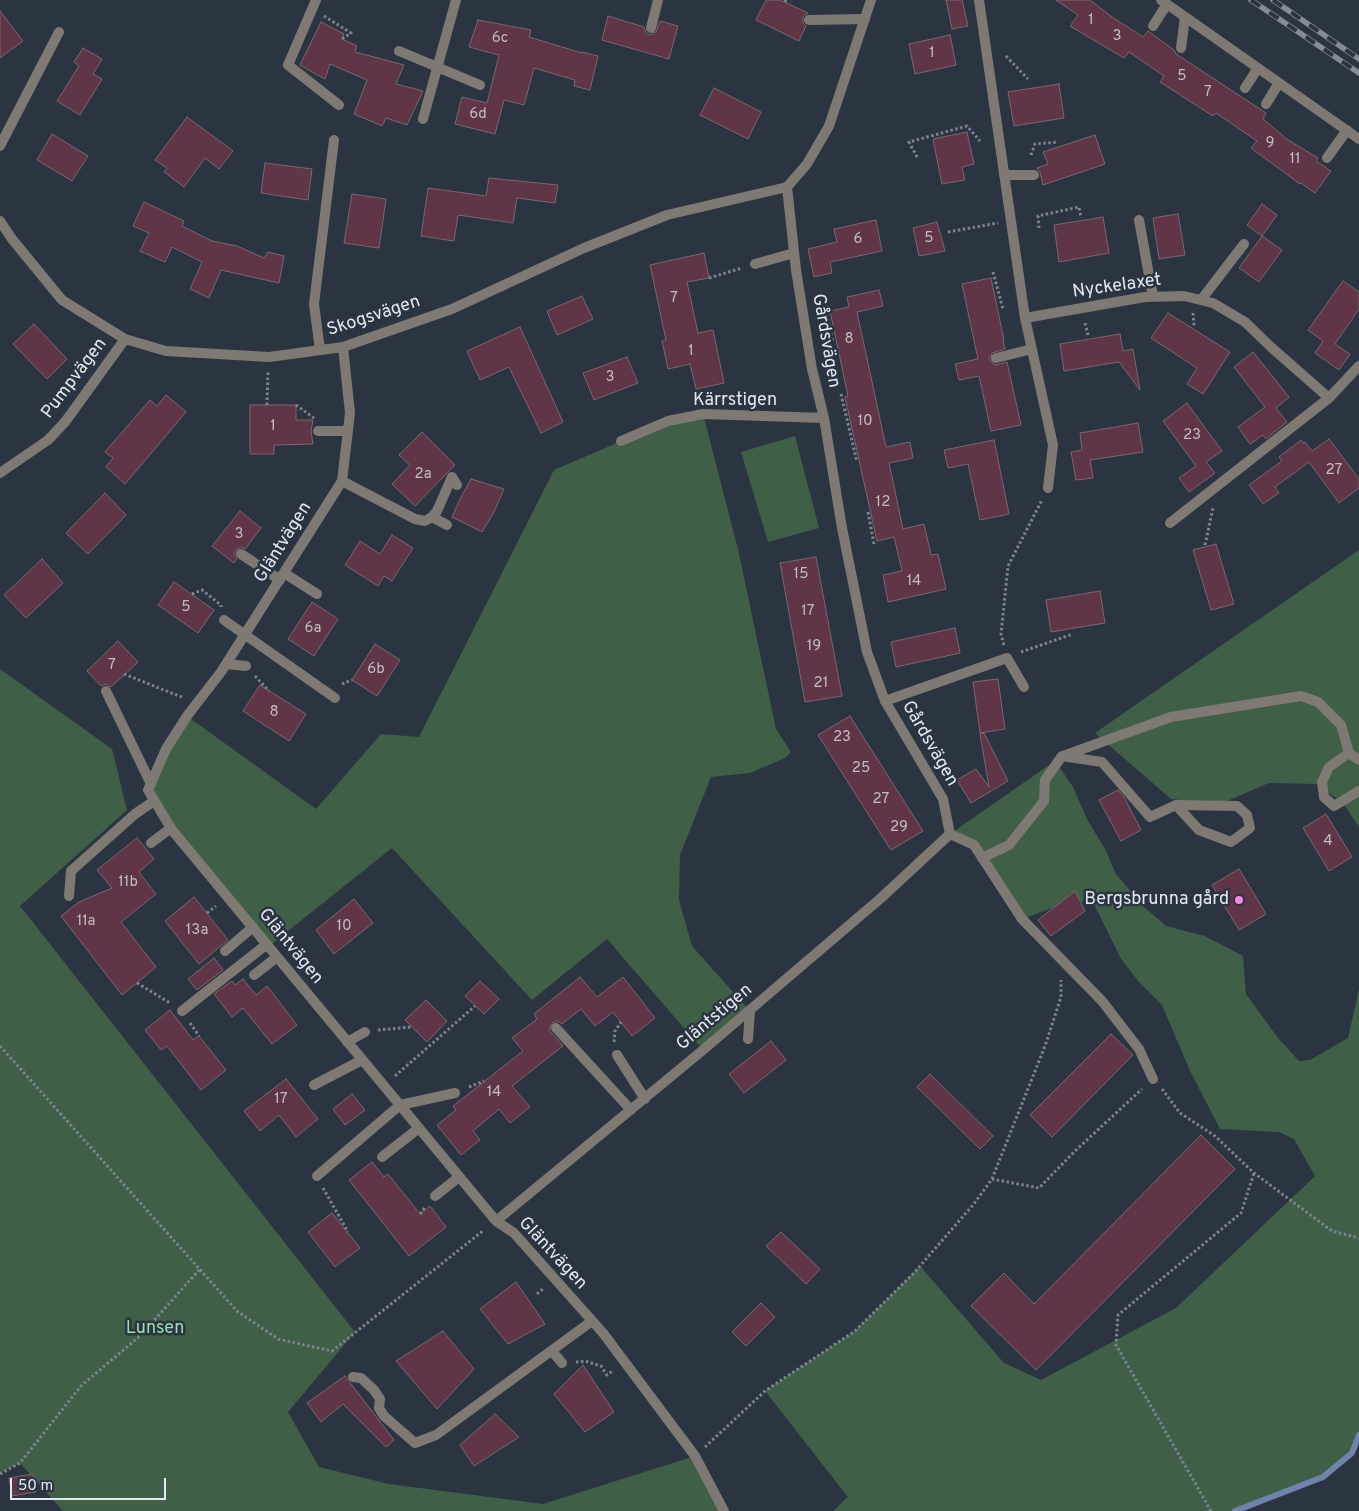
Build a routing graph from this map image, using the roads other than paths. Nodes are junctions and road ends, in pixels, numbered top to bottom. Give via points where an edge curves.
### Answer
1 (456, 0) edge
2 (658, 0) edge
3 (871, 0) edge
4 (979, 0) edge
5 (1164, 2) edge
6 (314, 5) edge
7 (1185, 17) junction
8 (865, 19) junction
9 (809, 20) dead end
10 (1153, 26) dead end
11 (651, 28) dead end
12 (59, 32) dead end
13 (1181, 48) dead end
14 (399, 51) dead end
15 (438, 67) junction
16 (1258, 68) junction
17 (1279, 83) junction
18 (480, 85) dead end
19 (1245, 88) dead end
20 (1266, 104) dead end
21 (340, 105) dead end
22 (423, 119) dead end
23 (1347, 130) junction
24 (1359, 139) edge
25 (334, 140) dead end
26 (0, 146) edge
27 (1327, 158) dead end
28 (1004, 175) junction
29 (1034, 175) dead end
30 (787, 187) junction
31 (1139, 220) dead end
32 (0, 221) edge
33 (1244, 244) dead end
34 (794, 253) junction
35 (755, 264) road end
36 (1153, 297) junction
37 (1201, 300) junction
38 (1025, 318) junction
39 (125, 339) junction
40 (343, 347) junction
41 (1032, 349) junction
42 (320, 350) junction
43 (996, 358) dead end
44 (1359, 366) edge
45 (1329, 398) junction
46 (824, 418) junction
47 (318, 431) dead end
48 (348, 431) junction
49 (621, 441) dead end
50 (0, 473) edge
51 (342, 481) junction
52 (458, 485) dead end
53 (1048, 488) road end
54 (395, 497) dead end
55 (386, 504) junction
56 (432, 518) junction
57 (1170, 523) dead end
58 (447, 525) dead end
59 (241, 554) dead end
60 (282, 576) junction
61 (317, 594) dead end
62 (224, 620) road end
63 (246, 634) junction
64 (226, 664) junction
65 (246, 666) dead end
66 (1024, 687) dead end
67 (106, 691) dead end
68 (335, 698) dead end
69 (885, 701) junction
70 (1349, 752) junction
71 (1062, 756) junction
72 (1359, 760) edge
73 (151, 784) junction
74 (1359, 791) edge
75 (154, 801) junction
76 (1176, 805) junction
77 (171, 828) junction
78 (950, 834) junction
79 (151, 843) dead end
80 (982, 858) junction
81 (69, 896) dead end
82 (253, 927) junction
83 (267, 944) junction
84 (225, 951) dead end
85 (278, 957) junction
86 (254, 976) dead end
87 (182, 1010) road end
88 (750, 1011) junction
89 (556, 1028) dead end
90 (365, 1032) road end
91 (748, 1039) dead end
92 (348, 1042) junction
93 (617, 1055) dead end
94 (362, 1060) junction
95 (1153, 1079) road end
96 (314, 1084) dead end
97 (456, 1093) dead end
98 (645, 1098) junction
99 (400, 1105) junction
100 (631, 1110) junction
101 (418, 1128) junction
102 (382, 1158) dead end
103 (317, 1176) road end
104 (459, 1176) junction
105 (435, 1196) dead end
106 (496, 1221) junction
107 (592, 1321) junction
108 (552, 1351) junction
109 (562, 1363) road end
110 (353, 1377) dead end
111 (724, 1511) edge

1 - 15 street
2 - 11 street
3 - 8 street
4 - 28 street
5 - 7 street
5 - 10 street
6 - 21 street via 288,65
7 - 13 street
7 - 16 street
8 - 9 street
8 - 30 street via 829,126 807,164
12 - 26 street
14 - 15 street
15 - 18 street
15 - 22 street
16 - 17 street
16 - 19 street
17 - 20 street
17 - 23 street
23 - 24 street
23 - 27 street
25 - 42 street via 314,304
28 - 29 street
28 - 38 street
30 - 34 street, Gårdsvägen
30 - 40 street, Skogsvägen via 667,215 584,248 452,308
31 - 36 street
32 - 39 street, Skogsvägen via 62,300
33 - 37 street
34 - 35 street
34 - 46 street, Gårdsvägen via 812,369
36 - 37 street, Nyckelaxet via 1184,296
36 - 38 street, Nyckelaxet
37 - 45 street, Nyckelaxet via 1214,303 1245,322
38 - 41 street
39 - 42 street, Skogsvägen via 166,351 269,358
39 - 50 street, Pumpvägen via 60,428
40 - 42 street, Skogsvägen
40 - 48 street, Gläntvägen via 350,414
41 - 43 street
41 - 53 street via 1053,445
44 - 45 street
45 - 57 street
46 - 49 street, Kärrstigen via 703,414 668,420
46 - 69 street, Gårdsvägen via 842,528 868,652
47 - 48 street
48 - 51 street, Gläntvägen
51 - 55 street
51 - 60 street, Gläntvägen
52 - 56 street via 452,477
54 - 55 street
55 - 56 street via 415,519
56 - 58 street
59 - 60 street
60 - 61 street
60 - 63 street, Gläntvägen
62 - 63 street
63 - 64 street, Gläntvägen
63 - 68 street
64 - 65 street
64 - 73 street, Gläntvägen via 166,749
66 - 69 street, Gårdsvägen via 1006,658
67 - 73 street
69 - 78 street, Gårdsvägen via 943,799
70 - 71 street via 1341,725 1318,702 1301,696 1171,717
70 - 72 street
70 - 74 street via 1329,767 1322,782 1324,797 1334,806
71 - 76 street via 1102,762 1150,817
71 - 80 street via 1045,780 1044,801 1009,845
73 - 75 street, Gläntvägen via 148,790
75 - 77 street, Gläntvägen
75 - 81 street via 71,871
76 - 76 street via 1199,830 1231,842 1250,828 1248,815 1237,806
77 - 79 street
77 - 82 street, Gläntvägen
78 - 80 street via 974,845
78 - 88 street, Gläntstigen
80 - 95 street via 1022,919 1102,1001 1139,1049
82 - 83 street, Gläntvägen
82 - 84 street
83 - 85 street, Gläntvägen
83 - 87 street
85 - 86 street
85 - 92 street, Gläntvägen
88 - 91 street
88 - 98 street, Gläntstigen
89 - 100 street
90 - 92 street
92 - 94 street, Gläntvägen
93 - 98 street
94 - 96 street
94 - 99 street, Gläntvägen
97 - 99 street
98 - 100 street, Gläntstigen
99 - 101 street, Gläntvägen
99 - 103 street
100 - 106 street, Gläntstigen
101 - 102 street
101 - 104 street, Gläntvägen
104 - 105 street
104 - 106 street, Gläntvägen
106 - 107 street, Gläntvägen via 514,1233
107 - 108 street
107 - 111 street, Gläntvägen via 695,1456
108 - 109 street
108 - 110 street via 436,1435 414,1443 384,1416 374,1390 361,1378

